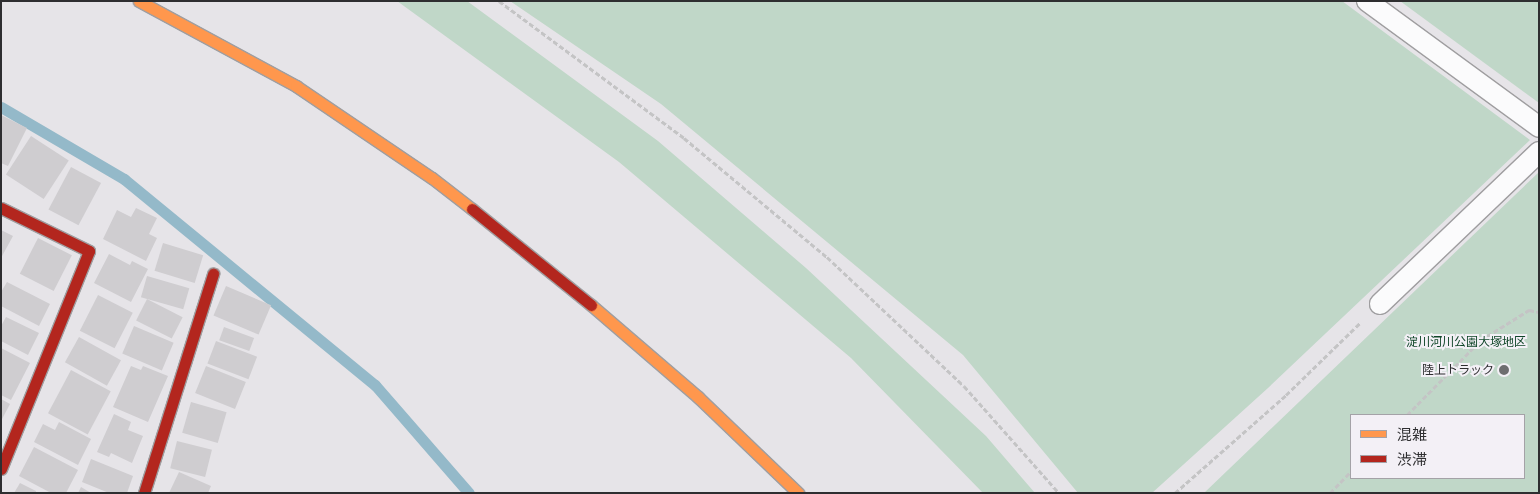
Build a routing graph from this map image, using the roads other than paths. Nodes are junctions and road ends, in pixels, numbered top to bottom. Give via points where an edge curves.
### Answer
1 (139, 1) edge
2 (1367, 1) edge
3 (1539, 127) edge
4 (1539, 152) edge
5 (1, 208) edge
6 (213, 274) dead end
7 (1380, 304) road end
8 (1, 469) edge
9 (144, 493) edge
10 (798, 493) edge

1 - 10 street via 296,86 432,178 566,283 698,397
2 - 3 lane
4 - 7 lane
5 - 8 street via 89,250
6 - 9 street

